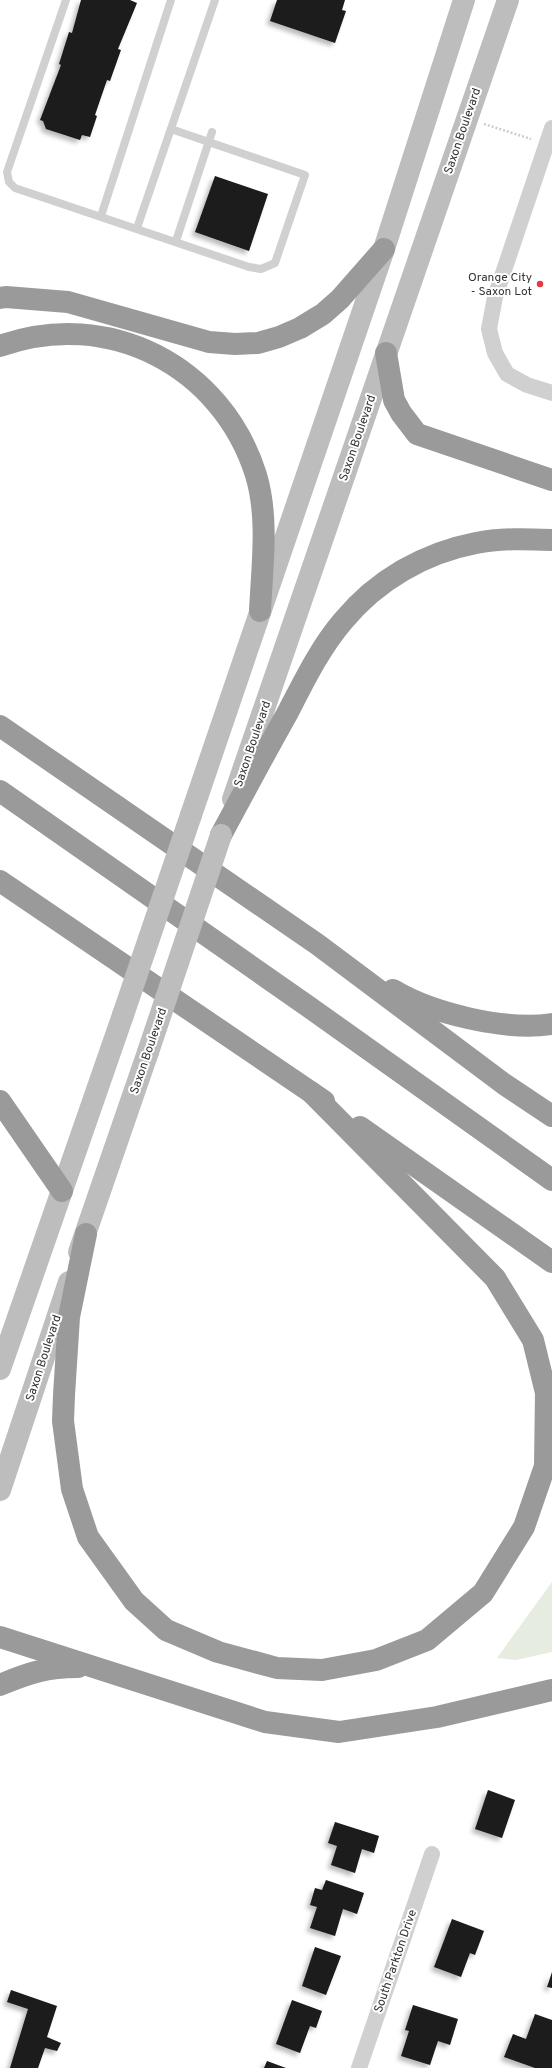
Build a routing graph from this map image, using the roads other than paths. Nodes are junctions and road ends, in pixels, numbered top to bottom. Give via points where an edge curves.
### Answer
1 (66, 0) edge
2 (171, 0) edge
3 (215, 0) edge
4 (464, 0) edge
5 (508, 0) edge
6 (552, 128) edge
7 (171, 129) junction
8 (212, 132) dead end
9 (209, 142) junction
10 (100, 216) junction
11 (137, 228) junction
12 (176, 241) junction
13 (384, 249) junction
14 (0, 298) edge
15 (0, 346) edge
16 (386, 354) junction
17 (552, 393) edge
18 (552, 480) edge
19 (552, 540) edge
20 (260, 611) junction
21 (0, 726) edge
22 (0, 791) edge
23 (221, 835) junction
24 (0, 881) edge
25 (317, 944) junction
26 (552, 1024) edge
27 (312, 1094) junction
28 (0, 1101) edge
29 (552, 1116) edge
30 (552, 1180) edge
31 (62, 1191) junction
32 (86, 1234) junction
33 (552, 1262) edge
34 (0, 1369) edge
35 (0, 1490) edge
36 (0, 1637) edge
37 (92, 1667) junction
38 (0, 1685) edge
39 (552, 1690) edge
40 (432, 1854) dead end
41 (359, 2068) edge

1 - 10 lane via 17,140 7,177 15,188
2 - 10 lane
3 - 7 lane
4 - 13 main road
5 - 16 main road, Saxon Boulevard
6 - 17 street via 495,297 489,329 495,353 507,374 527,385
7 - 9 lane
7 - 11 lane
8 - 9 lane
9 - 12 lane
9 - 12 lane via 305,175 278,257 275,263 261,269
10 - 11 lane
11 - 12 lane
13 - 14 highway via 324,314 300,328 258,343 210,342 68,302
13 - 20 main road
15 - 20 highway via 16,340 50,335 78,334 111,338 168,360 193,380 235,427 256,476 264,532
16 - 18 highway via 394,400 400,413 417,434
16 - 23 main road, Saxon Boulevard
19 - 23 highway via 477,542 433,555 394,574 366,597 343,621 315,662
20 - 31 main road, bridge
21 - 25 highway
22 - 30 highway
23 - 32 main road, Saxon Boulevard, bridge
24 - 27 highway
25 - 26 highway via 405,997 439,1009 503,1025
25 - 29 highway via 504,1084
27 - 32 highway via 495,1278 533,1340 546,1393 545,1466 524,1527 484,1593 427,1640 376,1660 338,1668 277,1668 218,1652 166,1630 134,1601 88,1537 71,1481 63,1421 69,1317
27 - 33 highway
28 - 31 highway
31 - 34 main road
32 - 35 main road, Saxon Boulevard
36 - 37 highway
37 - 38 highway via 55,1667 28,1673
37 - 39 highway via 265,1722 339,1732 436,1716
40 - 41 street, South Parkton Drive

